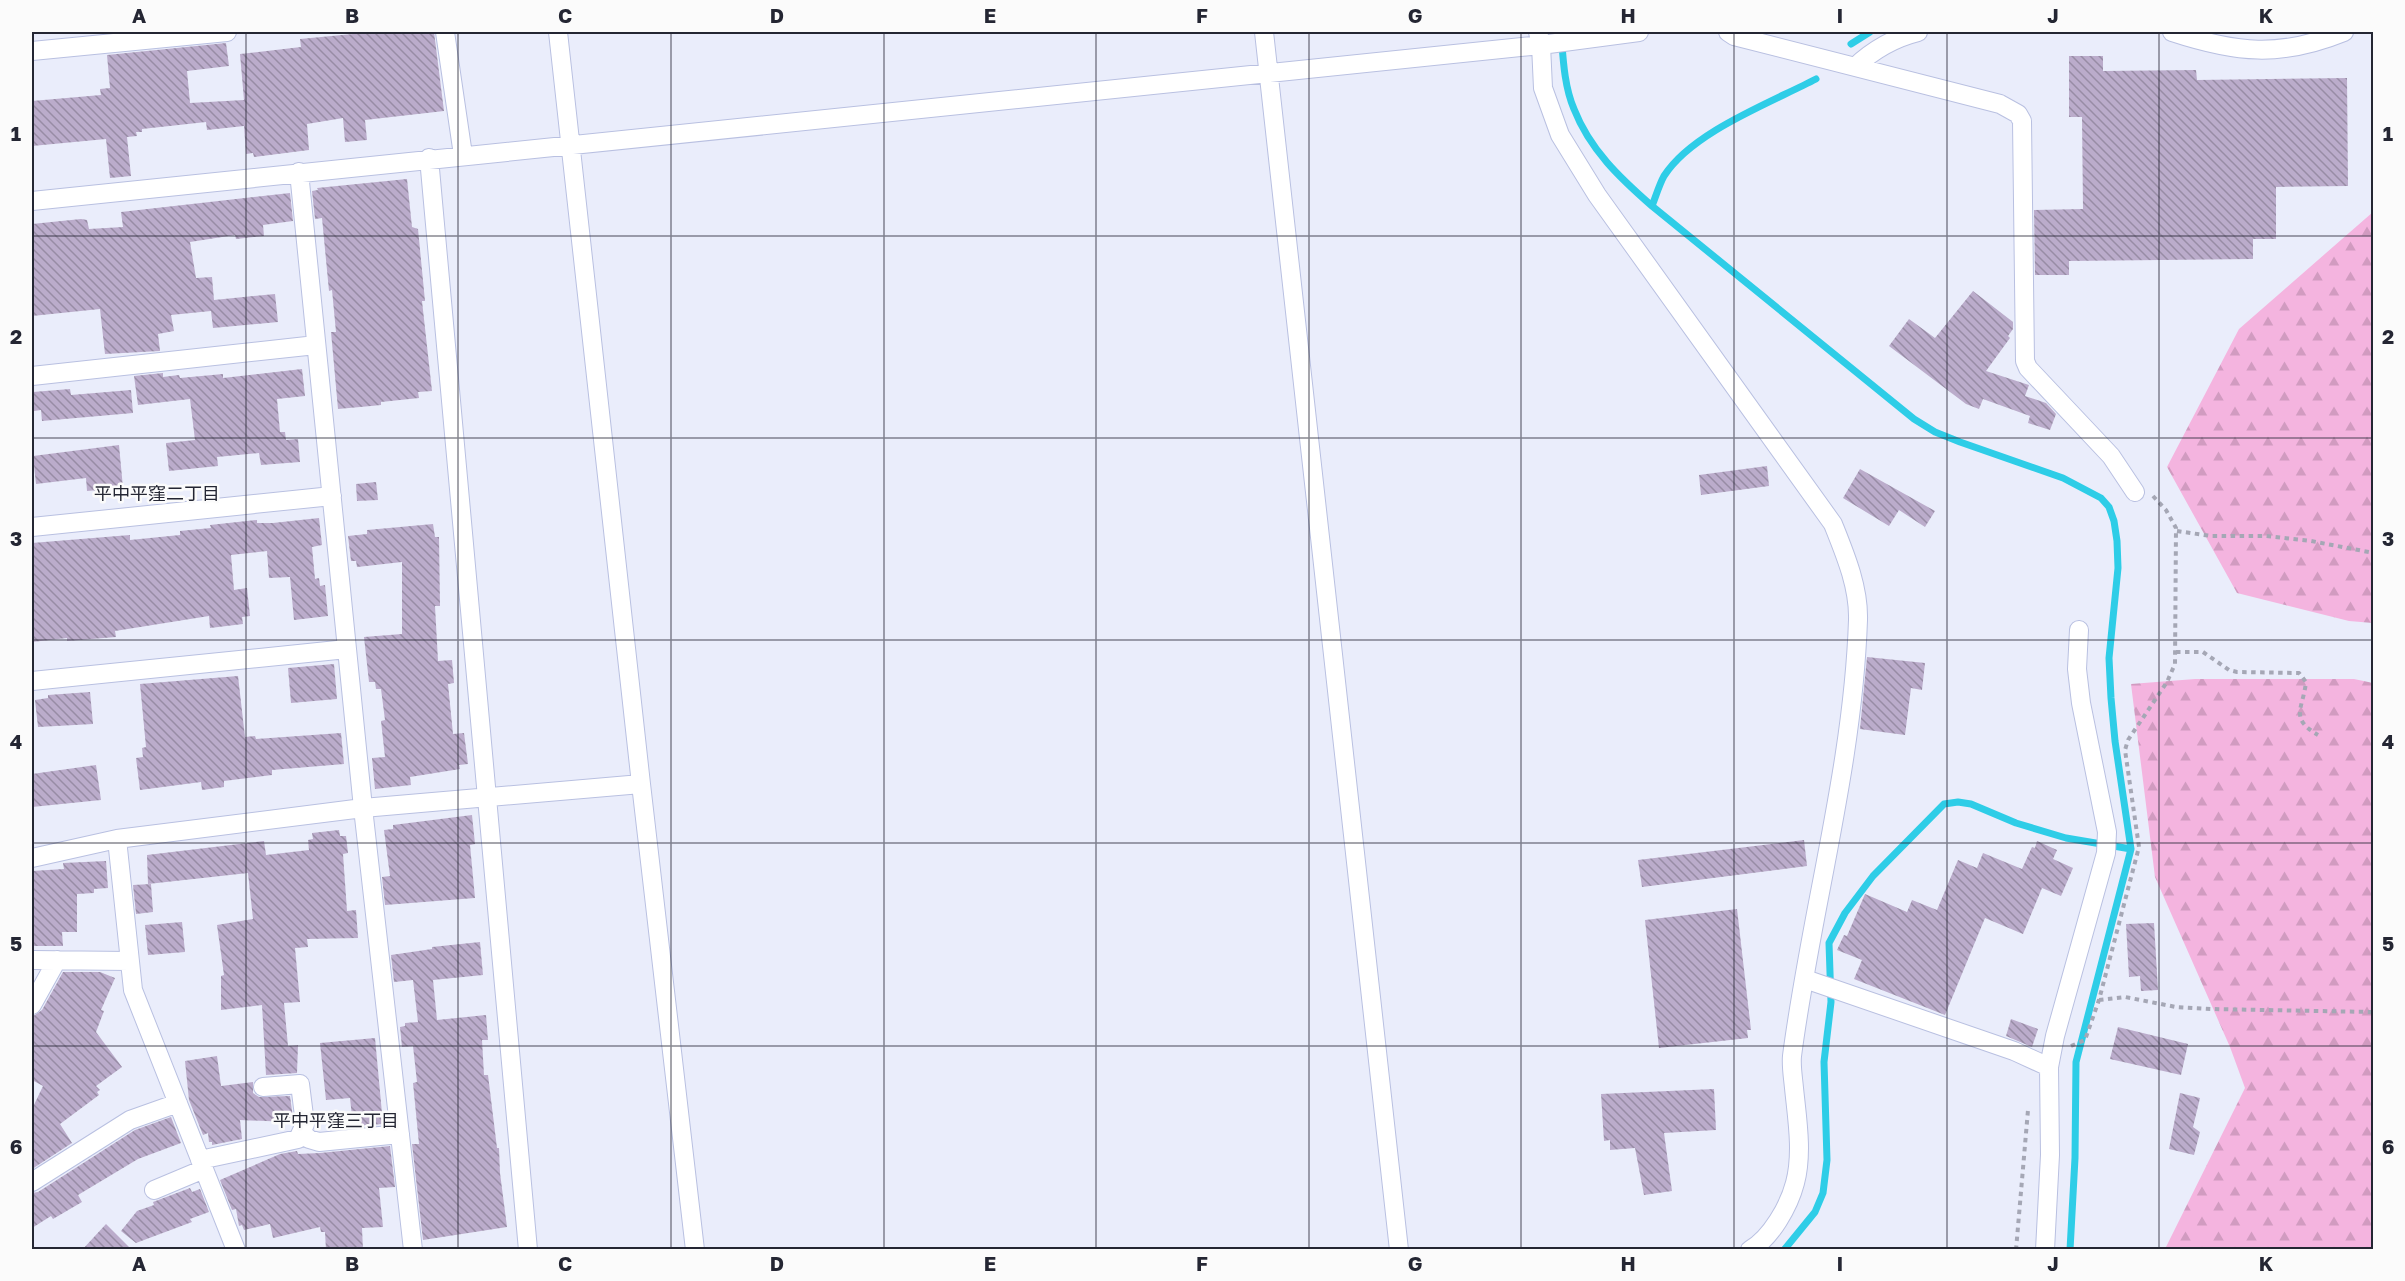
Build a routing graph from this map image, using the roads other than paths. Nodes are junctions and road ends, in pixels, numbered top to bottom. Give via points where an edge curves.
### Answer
1 (227, 32) edge
2 (445, 32) edge
3 (558, 32) edge
4 (1264, 32) edge
5 (1639, 32) edge
6 (1728, 32) edge
7 (1918, 32) edge
8 (2172, 32) edge
9 (2344, 32) edge
10 (1551, 40) edge
11 (32, 51) edge
12 (1855, 67) junction
13 (1269, 73) junction
14 (571, 144) junction
15 (463, 155) junction
16 (429, 158) junction
17 (298, 172) junction
18 (32, 201) edge
19 (316, 345) junction
20 (32, 376) edge
21 (2135, 492) road end
22 (332, 496) junction
23 (32, 527) edge
24 (2079, 630) dead end
25 (347, 648) junction
26 (32, 681) edge
27 (641, 784) junction
28 (488, 796) junction
29 (363, 808) junction
30 (117, 839) junction
31 (32, 858) edge
32 (32, 960) edge
33 (57, 960) junction
34 (130, 961) junction
35 (1805, 979) junction
36 (32, 1005) edge
37 (2049, 1067) junction
38 (263, 1087) dead end
39 (178, 1103) junction
40 (302, 1133) junction
41 (400, 1134) junction
42 (202, 1164) junction
43 (32, 1182) edge
44 (154, 1190) dead end
45 (236, 1250) edge
46 (413, 1250) edge
47 (528, 1250) edge
48 (695, 1250) edge
49 (1399, 1250) edge
50 (1750, 1250) edge
51 (2045, 1250) edge

1 - 11 street
2 - 15 street
3 - 14 street
4 - 13 street
5 - 10 street
6 - 12 street
7 - 12 street via 1869,54
8 - 9 street via 2246,50 2297,47
10 - 13 street
10 - 35 street via 1543,88 1560,135 1598,195 1833,524 1851,568 1858,618 1855,680 1831,844
12 - 21 street via 2000,104 2018,114 2022,121 2025,361 2111,456
13 - 14 street
13 - 49 street
14 - 15 street
14 - 27 street
15 - 16 street
16 - 17 street
16 - 28 street
17 - 18 street
17 - 19 street
19 - 20 street
19 - 22 street
22 - 23 street
22 - 25 street
24 - 37 street via 2077,669 2081,703 2107,832 2106,853
25 - 26 street
25 - 29 street
27 - 28 street
27 - 48 street
28 - 29 street
28 - 47 street
29 - 30 street
29 - 41 street
30 - 31 street
30 - 34 street
32 - 33 street
33 - 34 street
33 - 36 street
34 - 39 street via 133,990
35 - 37 street via 2014,1051
35 - 50 street via 1792,1059 1798,1151 1795,1183 1770,1233
37 - 51 street
38 - 40 street via 300,1084 305,1124
39 - 42 street
39 - 43 street via 130,1120
40 - 41 street via 319,1142
40 - 42 street via 298,1139
41 - 46 street
42 - 44 street
42 - 45 street

